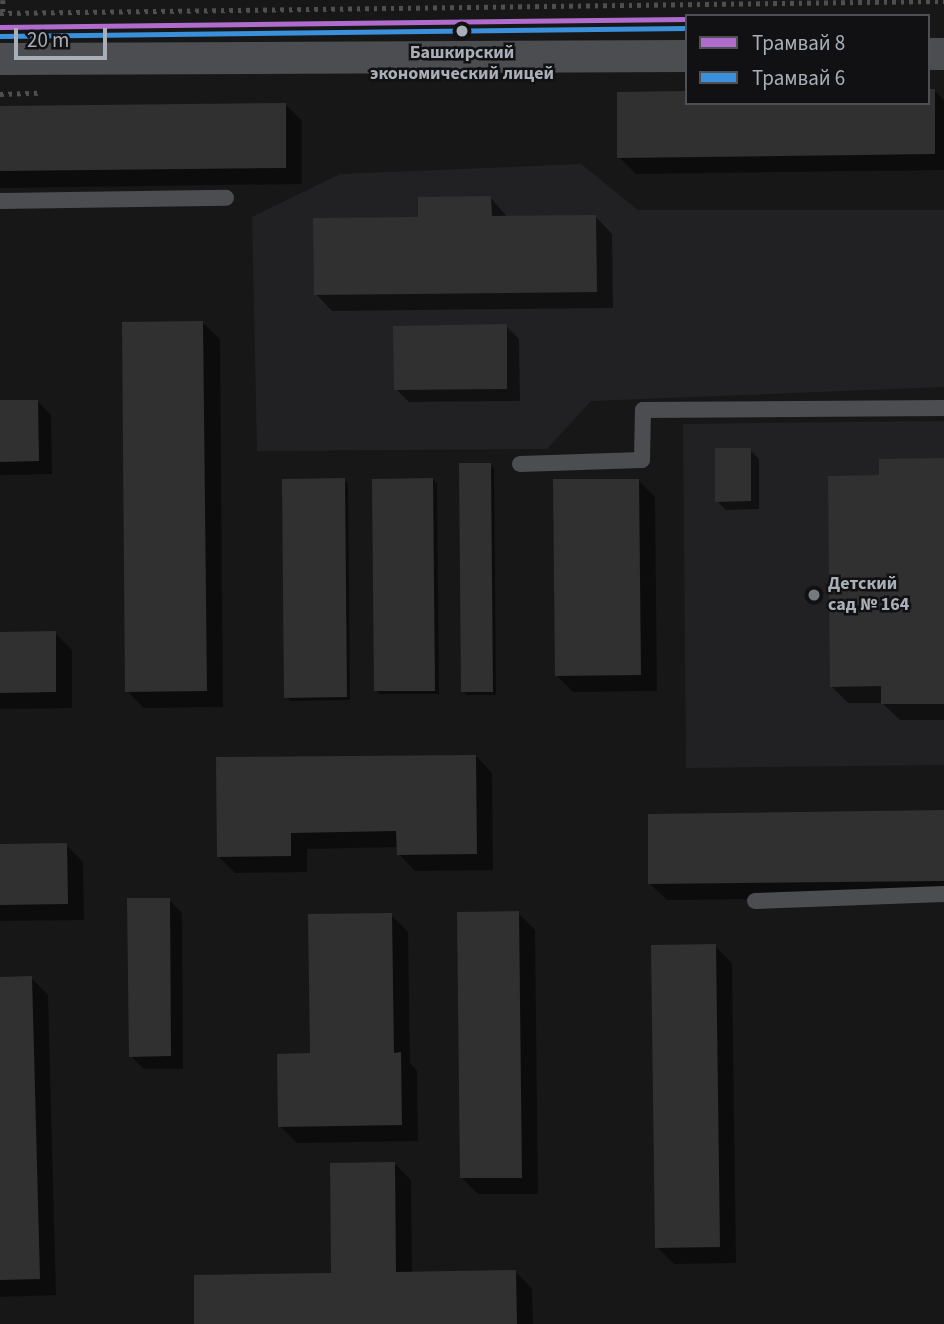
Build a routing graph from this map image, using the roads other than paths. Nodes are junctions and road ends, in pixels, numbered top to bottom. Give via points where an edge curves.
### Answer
1 (685, 56) edge
2 (0, 59) edge
3 (226, 198) dead end
4 (0, 201) edge
5 (944, 408) edge
6 (520, 464) dead end
7 (944, 894) edge
8 (755, 901) dead end

1 - 2 street
3 - 4 lane
5 - 6 lane via 643,411 642,460
7 - 8 lane

